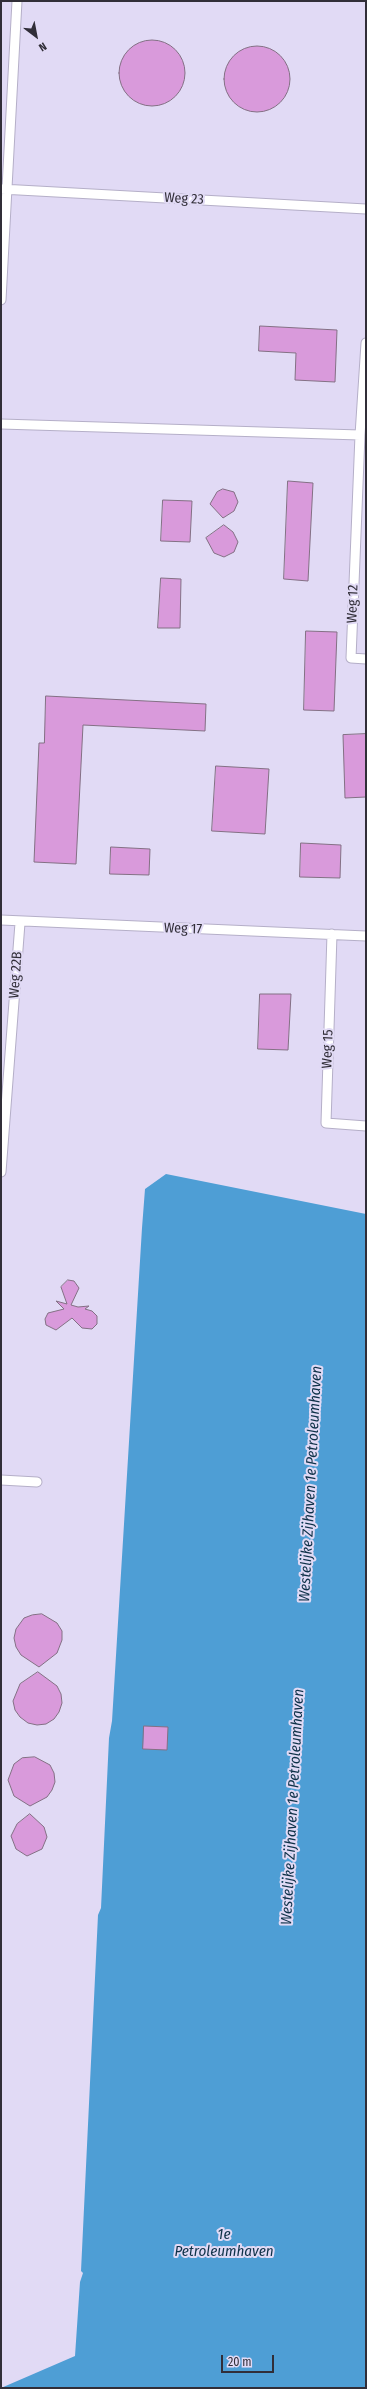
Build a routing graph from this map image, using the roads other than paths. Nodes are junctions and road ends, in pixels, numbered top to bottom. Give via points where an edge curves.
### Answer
1 (17, 1) edge
2 (5, 189) edge
3 (366, 209) edge
4 (1, 300) edge
5 (366, 343) edge
6 (1, 424) edge
7 (360, 435) junction
8 (366, 659) edge
9 (1, 920) edge
10 (20, 923) junction
11 (332, 934) junction
12 (366, 936) edge
13 (366, 1126) edge
14 (1, 1172) edge
15 (1, 1480) edge
16 (38, 1482) dead end

1 - 2 lane
2 - 3 lane, Weg 23
2 - 4 lane
5 - 7 lane, Weg 12
6 - 7 lane
7 - 8 lane, Weg 12 via 351,658
9 - 10 lane, Weg 17
10 - 11 lane, Weg 17
10 - 14 lane, Weg 22B
11 - 12 lane, Weg 17
11 - 13 lane, Weg 15 via 326,1123
15 - 16 lane

